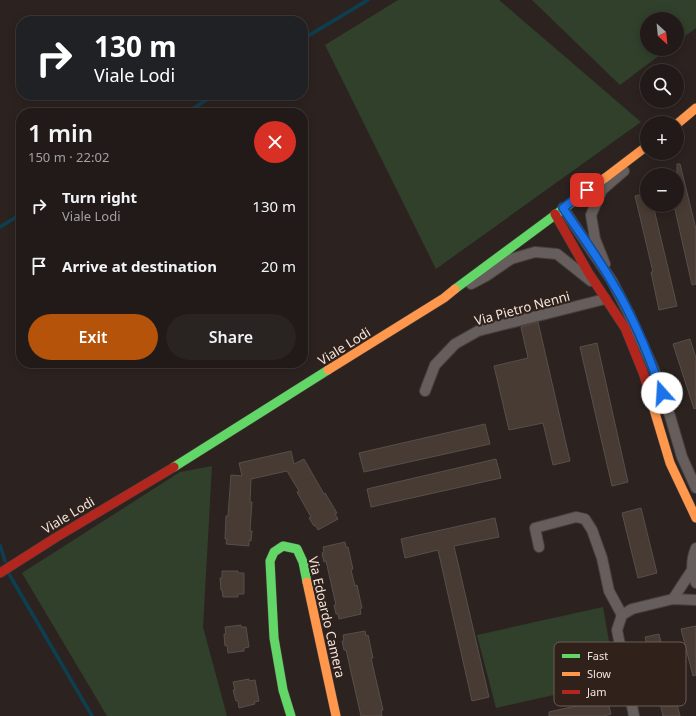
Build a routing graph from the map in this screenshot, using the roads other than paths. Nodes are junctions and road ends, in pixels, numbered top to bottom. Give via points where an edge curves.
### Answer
1 (696, 108) edge
2 (684, 118) edge
3 (640, 151) edge
4 (640, 156) edge
5 (559, 211) junction
6 (612, 281) junction
7 (598, 287) junction
8 (444, 298) junction
9 (605, 299) junction
10 (425, 391) dead end
11 (696, 488) edge
12 (696, 518) edge
13 (539, 547) dead end
14 (696, 548) edge
15 (692, 570) junction
16 (0, 573) edge
17 (696, 583) edge
18 (673, 599) junction
19 (696, 600) edge
20 (622, 615) junction
21 (619, 642) edge
22 (632, 706) edge
23 (291, 716) edge
24 (336, 716) edge
25 (634, 716) edge

1 - 2 street
3 - 5 street, Viale Lodi
4 - 6 street via 602,190 591,215 595,239
5 - 6 street
5 - 7 street
5 - 8 street, Viale Lodi
6 - 11 street via 630,314 654,370 682,457
7 - 8 street via 557,254 535,252 511,259 486,276
7 - 9 street
8 - 16 street, Viale Lodi
9 - 10 street, Via Pietro Nenni via 478,331 454,344 434,365
9 - 12 street via 628,335 644,375 670,463
13 - 20 street via 535,528 576,517 585,519 592,530 602,558 609,591
14 - 15 street
15 - 17 street
15 - 18 street
18 - 19 street
18 - 20 street via 632,609
20 - 21 street via 617,630
22 - 25 street
23 - 24 street, Via Edoardo Camera via 283,690 274,638 270,561 274,552 283,546 297,549 303,562

